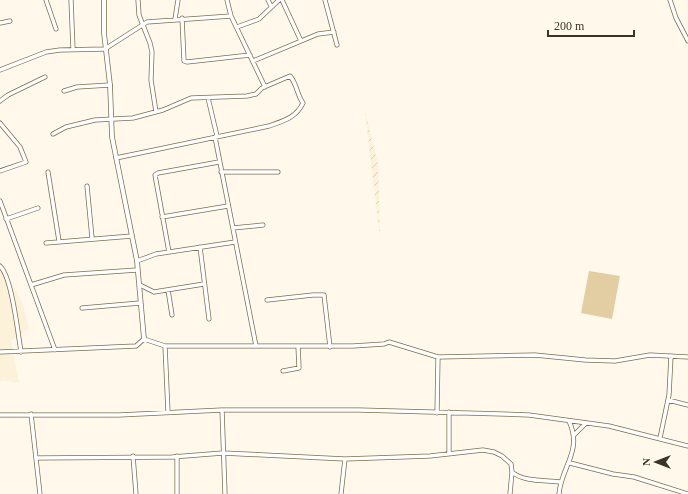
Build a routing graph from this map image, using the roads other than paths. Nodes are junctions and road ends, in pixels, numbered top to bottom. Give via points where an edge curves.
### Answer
1 (46, 0) edge
2 (71, 0) edge
3 (104, 0) edge
4 (138, 0) edge
5 (178, 0) edge
6 (227, 0) edge
7 (268, 0) edge
8 (280, 0) edge
9 (325, 0) edge
10 (670, 0) edge
11 (271, 6) junction
12 (231, 16) junction
13 (182, 18) junction
14 (176, 19) junction
15 (10, 21) dead end
16 (0, 23) edge
17 (142, 24) junction
18 (237, 27) junction
19 (56, 29) dead end
20 (334, 32) junction
21 (687, 36) edge
22 (301, 41) junction
23 (688, 41) edge
24 (337, 45) dead end
25 (73, 49) junction
26 (105, 49) junction
27 (250, 55) junction
28 (253, 62) junction
29 (0, 70) edge
30 (45, 77) dead end
31 (110, 85) junction
32 (265, 87) junction
33 (64, 91) dead end
34 (208, 98) junction
35 (0, 101) edge
36 (156, 112) junction
37 (110, 119) junction
38 (0, 123) edge
39 (53, 134) dead end
40 (216, 137) junction
41 (116, 158) junction
42 (219, 162) junction
43 (0, 171) edge
44 (48, 172) dead end
45 (221, 172) junction
46 (278, 172) dead end
47 (87, 186) dead end
48 (0, 201) edge
49 (228, 206) junction
50 (38, 208) dead end
51 (162, 217) junction
52 (6, 219) junction
53 (263, 225) dead end
54 (233, 228) junction
55 (132, 236) junction
56 (92, 238) junction
57 (59, 241) junction
58 (46, 242) dead end
59 (235, 242) junction
60 (200, 247) junction
61 (169, 252) junction
62 (137, 261) junction
63 (0, 266) edge
64 (138, 270) junction
65 (204, 284) junction
66 (31, 285) junction
67 (140, 285) junction
68 (168, 290) junction
69 (267, 300) dead end
70 (140, 302) junction
71 (82, 308) dead end
72 (172, 315) dead end
73 (209, 319) dead end
74 (144, 339) junction
75 (165, 346) junction
76 (256, 346) junction
77 (298, 346) junction
78 (330, 346) junction
79 (55, 350) junction
80 (0, 352) edge
81 (21, 352) junction
82 (671, 356) junction
83 (438, 357) junction
84 (688, 357) edge
85 (283, 371) dead end
86 (668, 400) junction
87 (688, 405) edge
88 (222, 410) junction
89 (168, 412) junction
90 (449, 412) junction
91 (437, 413) junction
92 (31, 414) junction
93 (0, 415) edge
94 (569, 421) junction
95 (586, 422) junction
96 (574, 435) junction
97 (660, 438) junction
98 (688, 446) edge
99 (223, 453) junction
100 (449, 453) junction
101 (133, 456) junction
102 (177, 456) junction
103 (36, 458) junction
104 (344, 459) junction
105 (570, 463) junction
106 (512, 472) junction
107 (560, 482) junction
108 (40, 494) edge
109 (136, 494) edge
110 (177, 494) edge
111 (225, 494) edge
112 (340, 494) edge
113 (510, 494) edge
114 (559, 494) edge
115 (688, 494) edge

1 - 19 street
2 - 25 street
3 - 26 street
4 - 17 street
5 - 14 street
6 - 12 street
7 - 11 street
8 - 11 street
8 - 22 street
9 - 20 street
10 - 21 street
11 - 18 street via 259,19
12 - 13 street
12 - 18 street
13 - 14 street
13 - 27 street via 184,61
14 - 17 street
15 - 16 street
17 - 26 street
17 - 36 street via 152,52 150,80
18 - 27 street
20 - 22 street via 318,34
20 - 24 street
21 - 23 street
22 - 28 street
25 - 26 street
25 - 29 street via 33,56
26 - 31 street
27 - 28 street
28 - 32 street
30 - 35 street
31 - 33 street via 77,87
31 - 37 street
32 - 34 street via 248,96
32 - 40 street via 290,76 303,103 300,111 289,119 269,126
34 - 36 street via 191,98
34 - 40 street
36 - 37 street via 133,118
37 - 39 street via 73,125
37 - 41 street
38 - 43 street via 20,147 26,162
40 - 41 street
40 - 42 street
41 - 55 street
42 - 45 street
42 - 51 street via 155,175
44 - 57 street
45 - 46 street
45 - 49 street
47 - 56 street
48 - 52 street
49 - 51 street
49 - 54 street
50 - 52 street
51 - 61 street
52 - 66 street
53 - 54 street
54 - 59 street
55 - 56 street
55 - 62 street
56 - 57 street
57 - 58 street
59 - 60 street
59 - 76 street
60 - 61 street
60 - 65 street
61 - 62 street
62 - 64 street
63 - 81 street via 11,294
64 - 66 street via 64,275
64 - 67 street
65 - 68 street
65 - 73 street
66 - 79 street
67 - 68 street via 154,292
67 - 70 street
68 - 72 street
69 - 78 street via 324,295
70 - 71 street
70 - 74 street
74 - 75 street
74 - 79 street via 136,346
75 - 76 street
75 - 89 street
76 - 77 street
77 - 78 street
77 - 85 street via 299,368
78 - 83 street via 390,342
79 - 81 street
80 - 81 street
82 - 83 street via 645,356 615,361 535,355
82 - 84 street
82 - 86 street
83 - 91 street
86 - 87 street
86 - 97 street
88 - 89 street
88 - 91 street
88 - 99 street
89 - 92 street via 119,415
90 - 91 street
90 - 94 street via 530,415
90 - 100 street
92 - 93 street
92 - 103 street
94 - 95 street
94 - 96 street
95 - 96 street
95 - 97 street
96 - 105 street
97 - 98 street
99 - 102 street
99 - 104 street
99 - 111 street
100 - 104 street
100 - 106 street via 483,450 494,452 511,464
101 - 102 street
101 - 103 street
101 - 109 street
102 - 110 street
103 - 108 street
104 - 112 street
105 - 107 street
105 - 115 street via 634,477
106 - 107 street via 522,478
106 - 113 street
107 - 114 street

